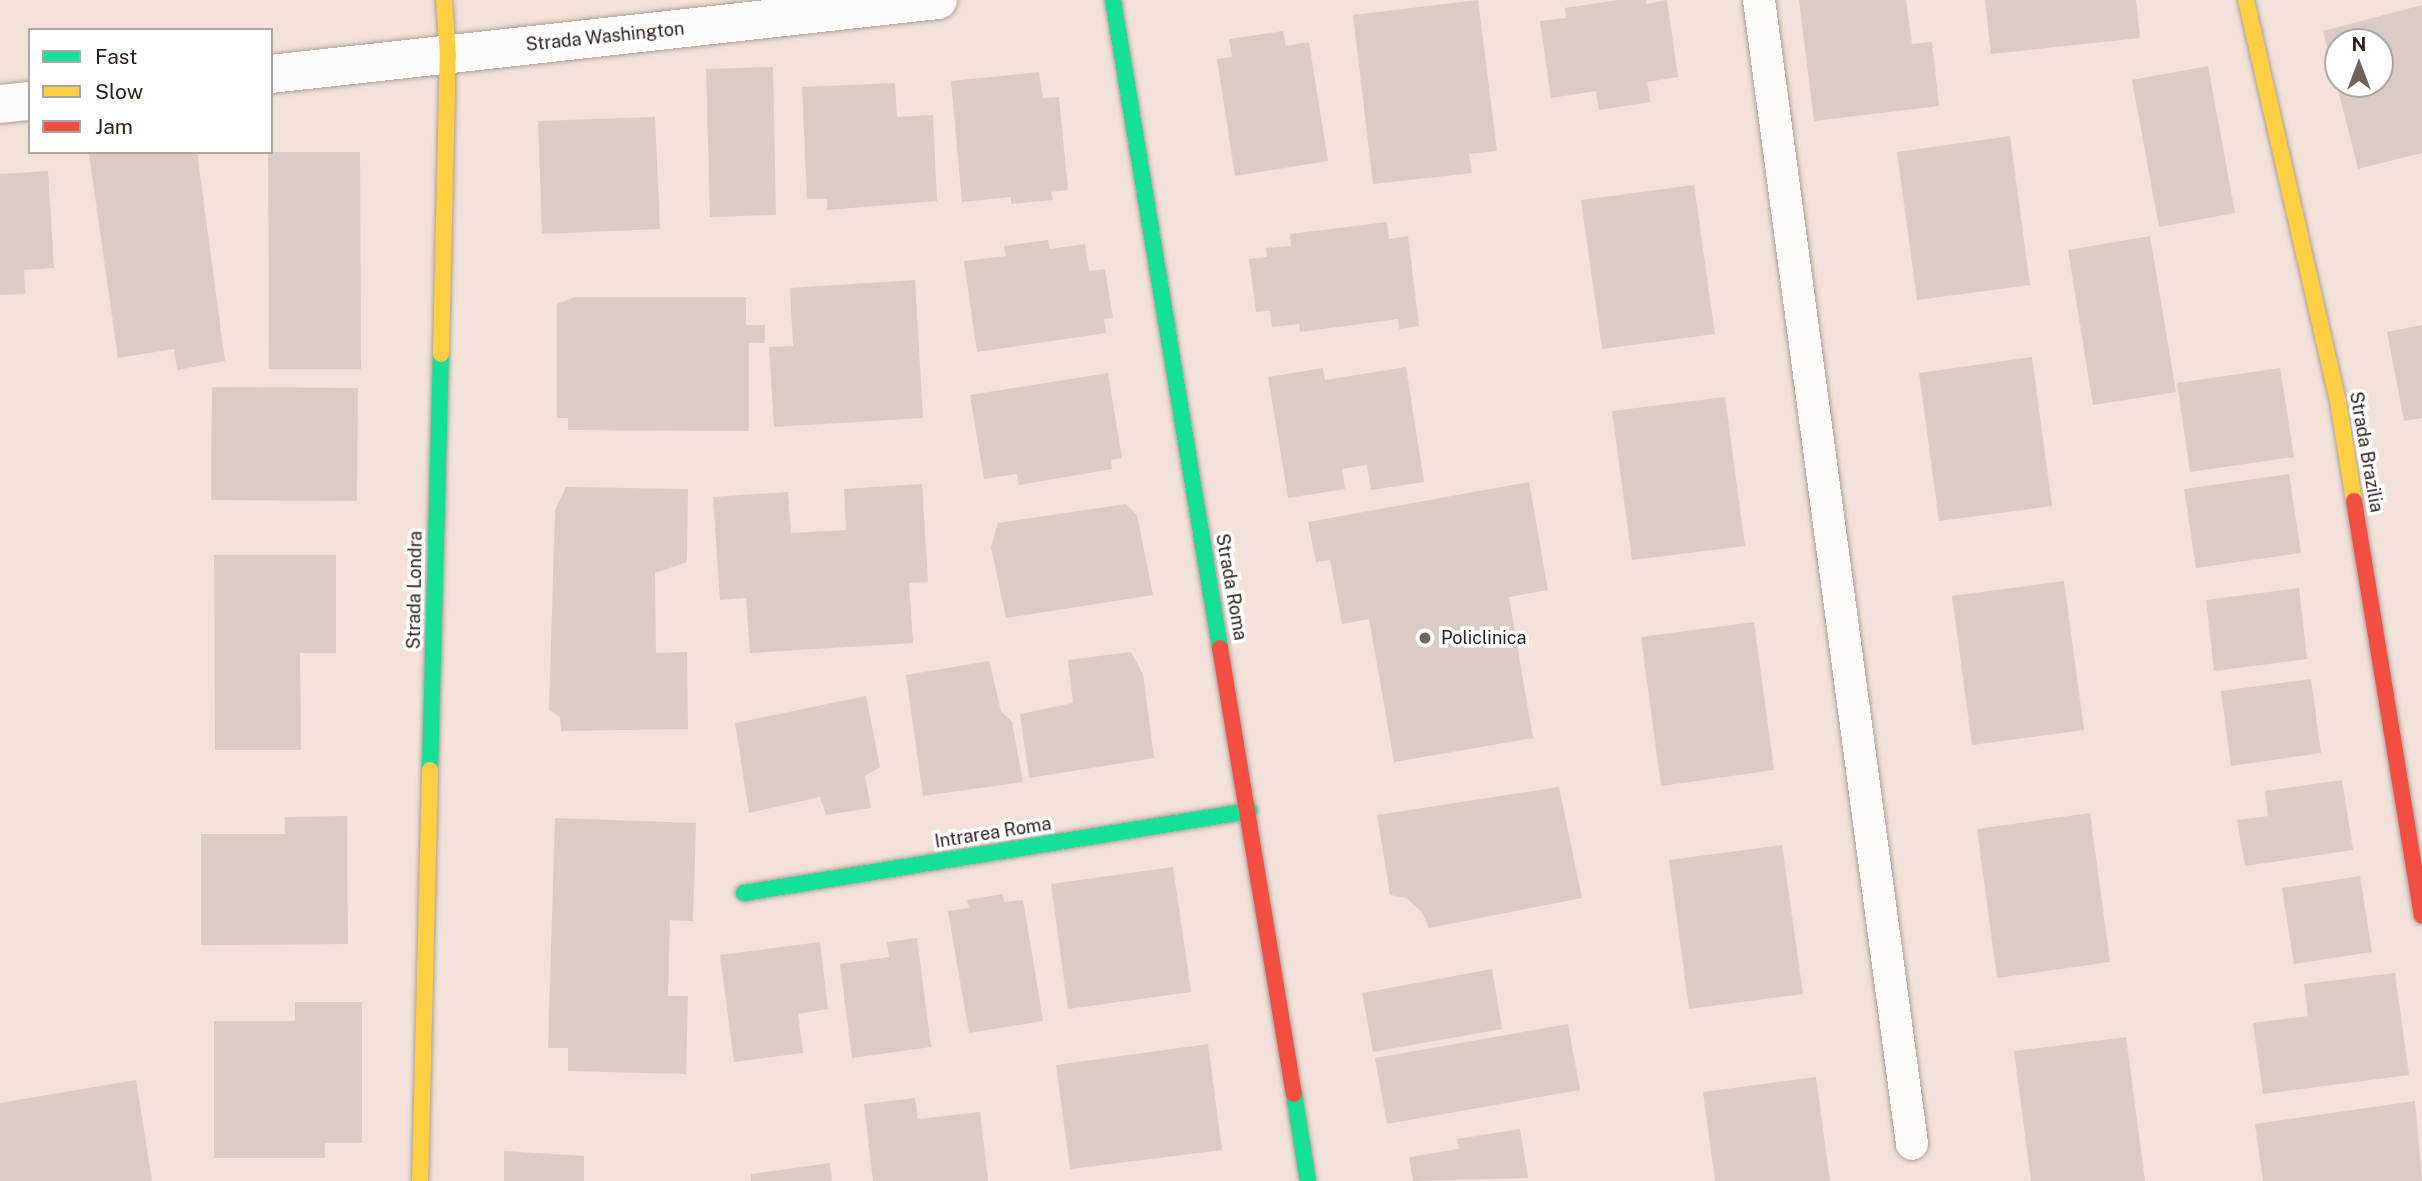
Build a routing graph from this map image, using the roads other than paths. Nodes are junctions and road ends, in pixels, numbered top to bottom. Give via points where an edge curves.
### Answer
1 (444, 0) edge
2 (938, 0) edge
3 (1113, 0) edge
4 (1759, 0) edge
5 (2246, 0) edge
6 (448, 55) junction
7 (273, 74) edge
8 (28, 101) edge
9 (0, 104) edge
10 (2412, 780) edge
11 (1249, 811) junction
12 (744, 893) dead end
13 (2422, 915) edge
14 (1912, 1144) dead end
15 (420, 1181) edge
16 (1308, 1181) edge

1 - 6 street, Strada Londra
2 - 6 street, Strada Washington
3 - 11 street, Strada Roma
4 - 14 lane
5 - 10 street, Strada Brazilia via 2338,401
6 - 7 street, Strada Washington
6 - 15 street, Strada Londra
8 - 9 street
10 - 13 street, Strada Brazilia
11 - 12 street, Intrarea Roma
11 - 16 street, Strada Roma

